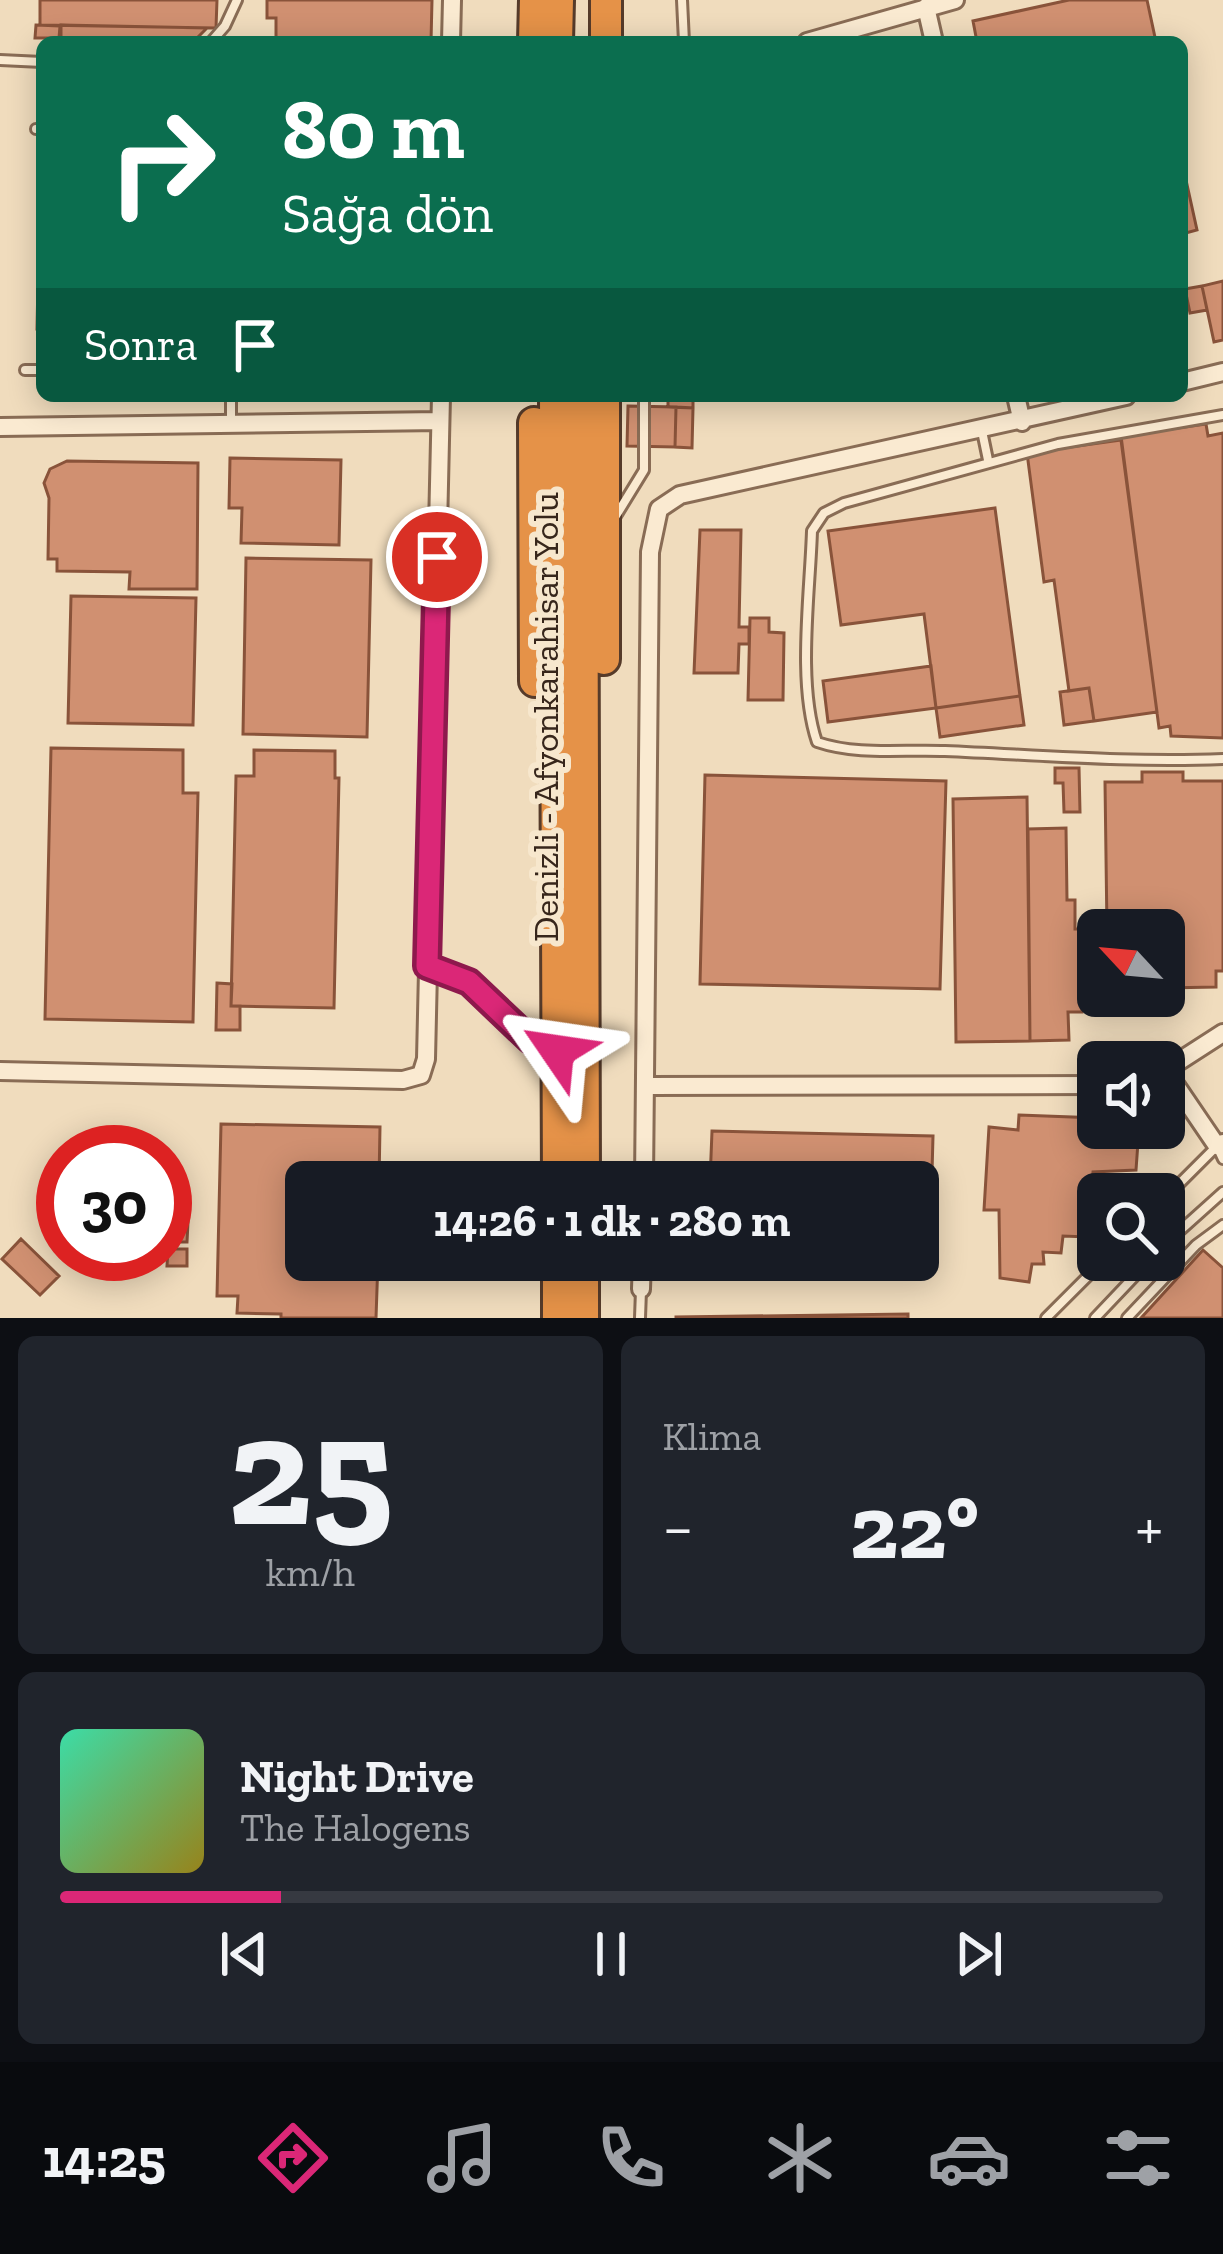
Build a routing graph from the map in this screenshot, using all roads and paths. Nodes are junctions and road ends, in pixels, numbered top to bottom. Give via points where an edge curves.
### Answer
1 (237, 0) edge
2 (452, 0) edge
3 (535, 0) edge
4 (558, 0) edge
5 (586, 0) edge
6 (606, 0) edge
7 (682, 0) edge
8 (955, 0) edge
9 (926, 8) junction
10 (217, 36) edge
11 (451, 36) edge
12 (534, 36) edge
13 (557, 36) edge
14 (586, 36) edge
15 (606, 36) edge
16 (684, 36) edge
17 (828, 36) edge
18 (933, 36) edge
19 (0, 60) edge
20 (36, 62) edge
21 (25, 370) dead end
22 (36, 370) edge
23 (1223, 372) edge
24 (1188, 381) edge
25 (231, 402) edge
26 (441, 402) edge
27 (535, 402) edge
28 (555, 402) edge
29 (582, 402) edge
30 (604, 402) edge
31 (644, 402) edge
32 (1017, 402) edge
33 (1102, 402) edge
34 (1223, 415) edge
35 (440, 421) junction
36 (1022, 422) junction
37 (231, 424) junction
38 (0, 428) edge
39 (982, 430) junction
40 (988, 460) junction
41 (604, 536) junction
42 (1223, 759) edge
43 (427, 966) junction
44 (1223, 1033) edge
45 (566, 1036) junction
46 (1185, 1058) edge
47 (0, 1071) edge
48 (1077, 1085) edge
49 (648, 1086) junction
50 (1185, 1099) edge
51 (1221, 1149) edge
52 (559, 1161) edge
53 (581, 1161) edge
54 (645, 1161) edge
55 (1185, 1181) edge
56 (1223, 1192) edge
57 (1223, 1226) edge
58 (1185, 1227) edge
59 (558, 1281) edge
60 (584, 1281) edge
61 (641, 1281) edge
62 (1083, 1281) edge
63 (1130, 1281) edge
64 (640, 1289) joint
65 (558, 1318) edge
66 (583, 1318) edge
67 (640, 1318) edge
68 (1046, 1318) edge
69 (1095, 1318) edge
70 (1127, 1318) edge

1 - 10 lane
2 - 11 street
3 - 12 highway
4 - 13 highway
5 - 14 highway
6 - 15 highway
7 - 16 lane
8 - 9 street
9 - 17 street
9 - 18 street
19 - 20 lane
21 - 22 lane
23 - 24 street
25 - 37 lane
26 - 35 street
27 - 45 highway via 538,887
28 - 45 highway
29 - 45 highway, Denizli - Afyonkarahisar Yolu
30 - 41 highway
31 - 41 lane via 644,470
32 - 36 street
33 - 36 street
34 - 40 lane
35 - 37 street
35 - 43 street
36 - 39 street
37 - 38 street
39 - 40 lane
39 - 49 street via 680,495 658,509 650,552
40 - 42 lane via 844,503 812,531 808,704 817,742 841,751
41 - 45 highway via 604,860
43 - 45 street via 469,982 530,1040
43 - 47 street via 426,1059 421,1075 403,1080
44 - 46 street
45 - 52 highway, Denizli - Afyonkarahisar Yolu
45 - 53 highway, Denizli - Afyonkarahisar Yolu
48 - 49 street
49 - 54 street
50 - 51 street
51 - 55 lane
56 - 58 lane
57 - 70 lane
59 - 65 highway
60 - 66 highway
61 - 64 street
62 - 68 lane
63 - 69 lane
64 - 67 lane

